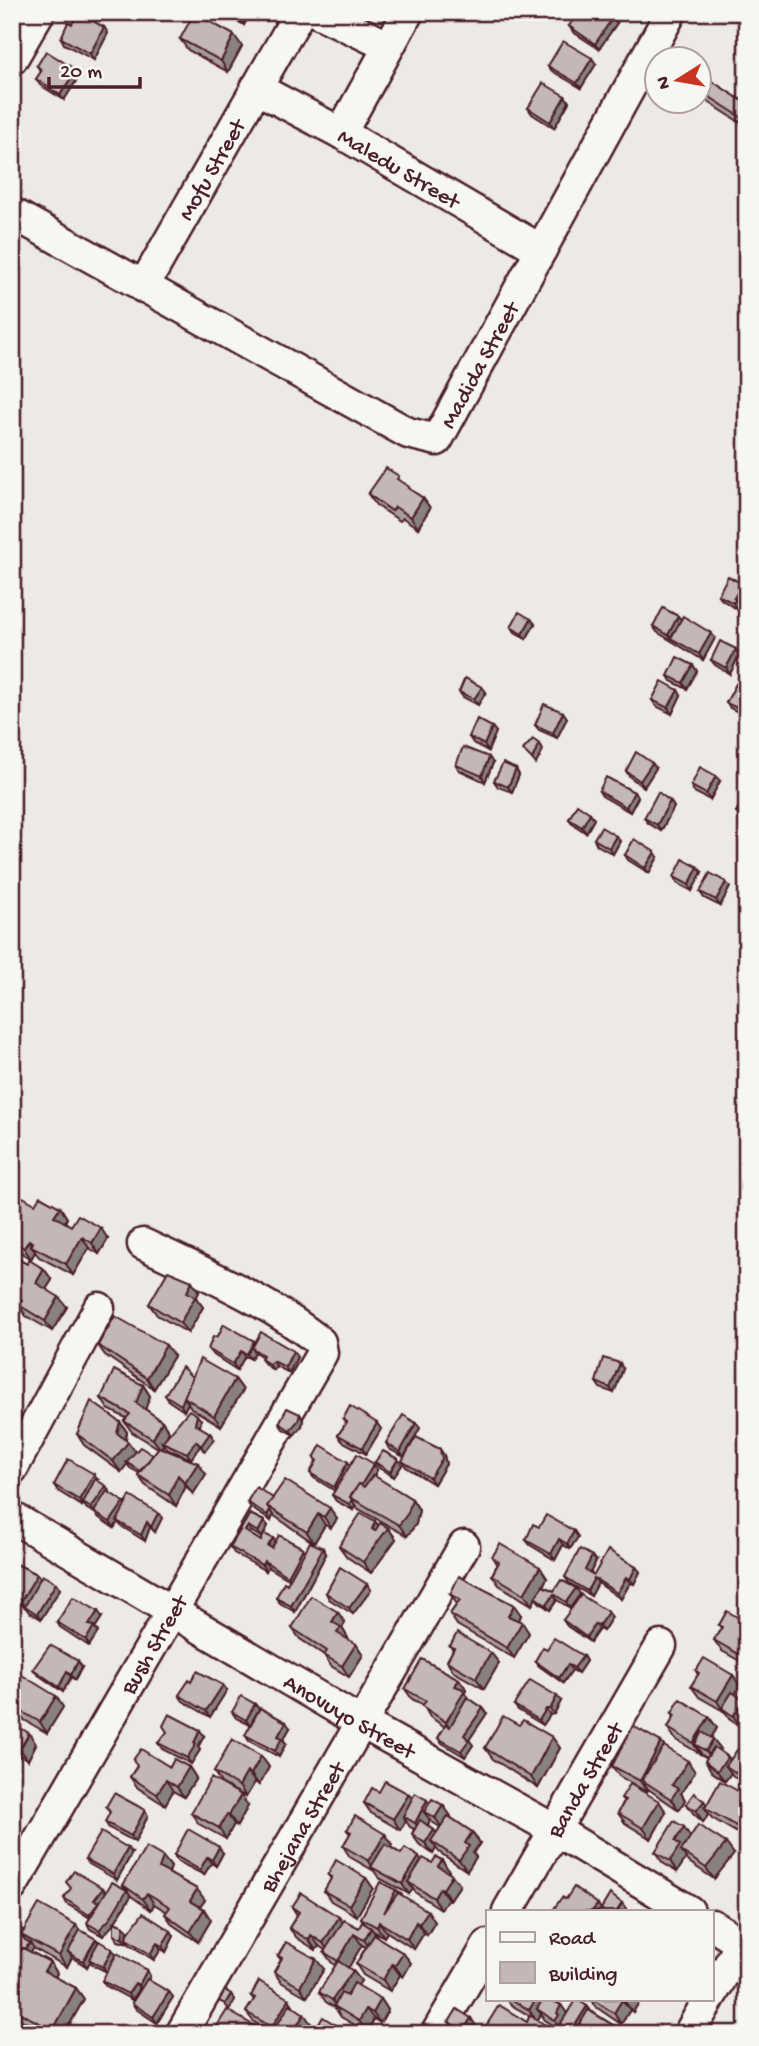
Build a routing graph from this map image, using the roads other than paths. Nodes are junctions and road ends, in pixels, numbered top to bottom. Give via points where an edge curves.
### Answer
1 (39, 12) edge
2 (300, 12) edge
3 (317, 12) edge
4 (408, 12) edge
5 (671, 12) edge
6 (388, 46) junction
7 (12, 59) edge
8 (256, 88) junction
9 (341, 133) junction
10 (12, 213) edge
11 (541, 250) junction
12 (143, 287) junction
13 (143, 1244) dead end
14 (99, 1308) dead end
15 (12, 1469) edge
16 (12, 1517) edge
17 (464, 1546) dead end
18 (172, 1612) junction
19 (661, 1646) dead end
20 (362, 1723) junction
21 (555, 1830) junction
22 (12, 1886) edge
23 (509, 1910) edge
24 (686, 1910) edge
25 (714, 1926) edge
26 (745, 1941) edge
27 (486, 1948) edge
28 (714, 1991) edge
29 (708, 2000) edge
30 (12, 2029) edge
31 (20, 2034) edge
32 (181, 2034) edge
33 (436, 2034) edge
34 (689, 2034) edge

1 - 7 street
2 - 8 street, Mofu Street
3 - 6 street
4 - 6 street
5 - 11 street, Madida Street
6 - 9 street
8 - 9 street, Maledu Street
8 - 12 street, Mofu Street
9 - 11 street, Maledu Street
10 - 12 street, Madida Street
11 - 12 street, Madida Street via 437,440 408,433
13 - 18 street, Bush Street via 226,1283 322,1346 320,1360
14 - 15 street
16 - 18 street, Anovuyo Street
17 - 20 street, Bhejana Street
18 - 20 street, Anovuyo Street
18 - 22 street, Bush Street
19 - 21 street, Banda Street
20 - 21 street, Anovuyo Street
20 - 32 street, Bhejana Street
21 - 23 street, Banda Street
21 - 24 street, Anovuyo Street
25 - 26 street
26 - 28 street
27 - 33 street
29 - 34 street
30 - 31 street

